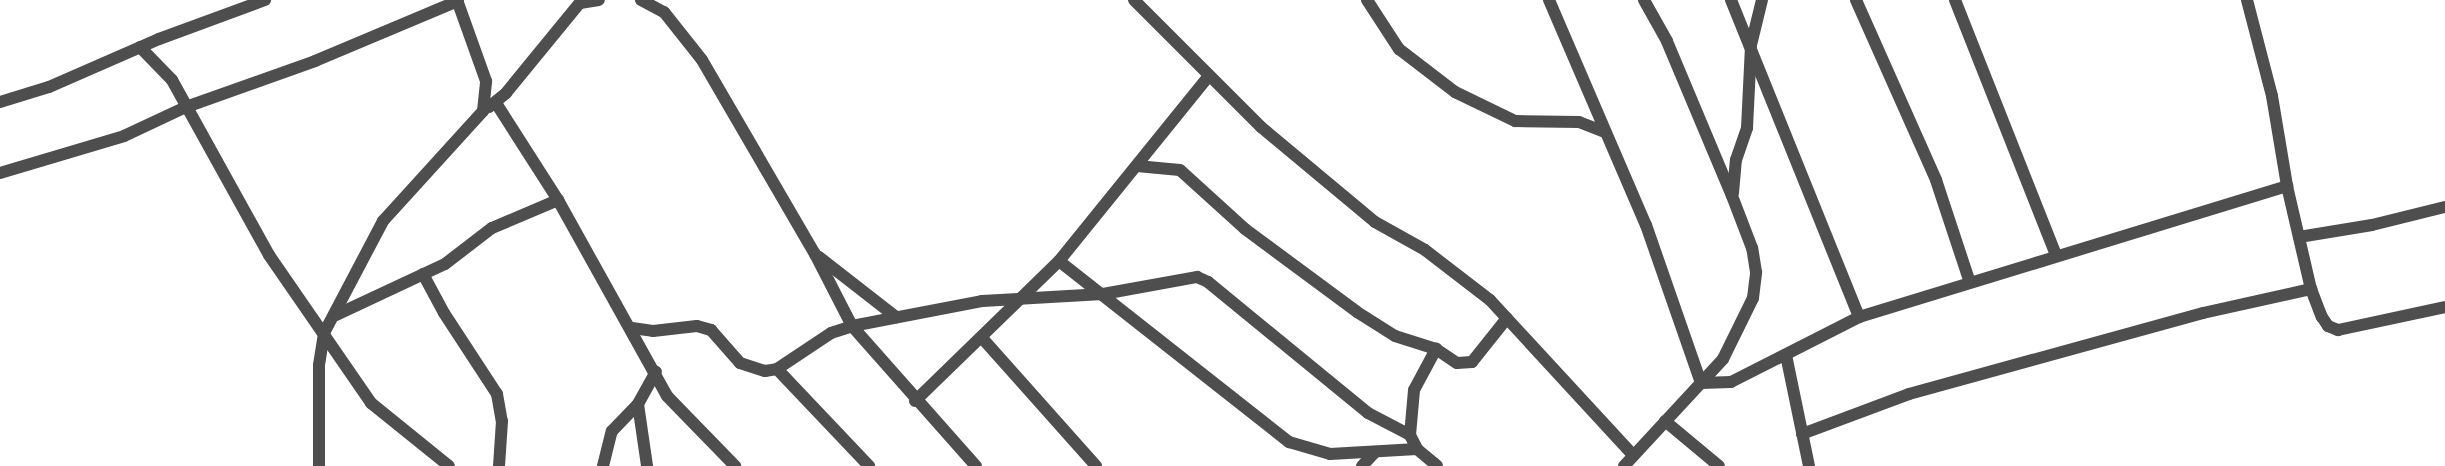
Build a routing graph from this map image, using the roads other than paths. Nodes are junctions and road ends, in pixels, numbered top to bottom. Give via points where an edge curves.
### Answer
1 (265, 0) edge
2 (599, 0) edge
3 (641, 0) edge
4 (1134, 0) edge
5 (1367, 0) edge
6 (1550, 0) edge
7 (1644, 0) edge
8 (1731, 0) edge
9 (1762, 0) edge
10 (1856, 0) edge
11 (1955, 0) edge
12 (2247, 0) edge
13 (458, 1) edge
14 (581, 1) edge
15 (1751, 45) junction
16 (140, 47) junction
17 (1208, 77) junction
18 (0, 102) edge
19 (496, 103) junction
20 (186, 107) junction
21 (483, 111) junction
22 (1605, 132) junction
23 (1137, 166) junction
24 (0, 173) edge
25 (2287, 186) junction
26 (1732, 196) junction
27 (558, 200) junction
28 (2445, 207) edge
29 (2299, 237) junction
30 (815, 254) junction
31 (2056, 255) junction
32 (1059, 261) junction
33 (423, 274) junction
34 (1969, 280) junction
35 (2311, 289) junction
36 (1103, 294) junction
37 (1023, 298) junction
38 (2445, 308) edge
39 (336, 315) junction
40 (896, 317) junction
41 (1859, 317) junction
42 (1507, 318) junction
43 (852, 326) junction
44 (632, 328) junction
45 (324, 333) junction
46 (983, 339) junction
47 (1436, 349) junction
48 (1786, 355) junction
49 (777, 369) junction
50 (656, 372) junction
51 (1701, 383) junction
52 (915, 401) junction
53 (638, 404) junction
54 (1665, 421) junction
55 (1802, 434) junction
56 (1410, 435) junction
57 (1417, 449) junction
58 (1374, 453) junction
59 (1633, 455) junction
60 (319, 466) edge
61 (449, 466) edge
62 (499, 466) edge
63 (603, 466) edge
64 (647, 466) edge
65 (735, 466) edge
66 (869, 466) edge
67 (976, 466) edge
68 (1096, 466) edge
69 (1362, 466) edge
70 (1437, 466) edge
71 (1624, 466) edge
72 (1719, 466) edge
73 (1809, 466) edge

1 - 16 street
2 - 14 street
3 - 30 street via 664,12 696,52
4 - 17 street
5 - 22 street via 1399,49 1424,71 1493,113 1515,121 1580,122
6 - 22 street
7 - 26 street via 1667,42
8 - 15 street
9 - 15 street
10 - 34 street via 1936,180
11 - 31 street
12 - 25 street via 2272,96
13 - 20 street via 315,61
13 - 21 street via 486,81
14 - 19 street
15 - 26 street via 1747,128 1736,160
15 - 41 street
16 - 18 street via 49,87
16 - 20 street via 166,73
17 - 23 street
17 - 42 street via 1375,222 1425,250
19 - 21 street
19 - 27 street
20 - 24 street via 124,136
20 - 45 street via 269,255
21 - 39 street via 383,221
22 - 51 street via 1646,225
23 - 32 street
23 - 47 street via 1180,170 1245,229 1358,312 1395,336
25 - 29 street
25 - 31 street
26 - 51 street via 1752,248 1756,272 1753,298 1723,359
27 - 33 street via 492,228 462,253
27 - 44 street
28 - 29 street
29 - 35 street
30 - 40 street
30 - 43 street
31 - 34 street
32 - 36 street
32 - 37 street
33 - 39 street
33 - 62 street via 496,394 502,421
34 - 41 street
35 - 38 street via 2322,317 2328,326 2338,330
35 - 55 street via 2203,313 1909,394
36 - 37 street
36 - 56 street via 1197,277 1208,282 1368,413
36 - 58 street via 1289,442 1330,454
37 - 40 street via 982,301
37 - 46 street
39 - 45 street
40 - 43 street
41 - 48 street
42 - 47 street via 1472,362 1456,363
42 - 59 street
43 - 49 street via 831,333
43 - 52 street
44 - 49 street via 653,331 697,326 711,330 740,363 765,371
44 - 50 street
45 - 60 street
45 - 61 street via 371,403
46 - 52 street
46 - 68 street
47 - 56 street via 1414,390
48 - 51 street via 1731,382
48 - 55 street
49 - 66 street
50 - 53 street
50 - 65 street via 680,413
51 - 54 street
52 - 67 street
53 - 63 street via 612,431
53 - 64 street
54 - 59 street
54 - 72 street
55 - 73 street
56 - 57 street
57 - 58 street
57 - 70 street
58 - 69 street
59 - 71 street

